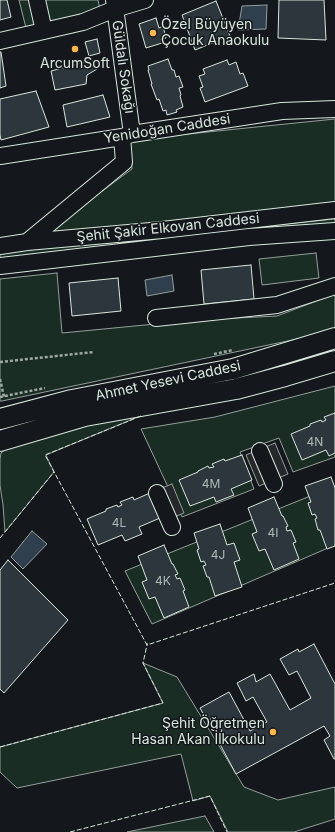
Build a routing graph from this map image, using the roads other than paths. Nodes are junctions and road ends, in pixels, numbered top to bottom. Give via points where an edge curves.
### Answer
1 (37, 0) edge
2 (145, 0) edge
3 (114, 5) edge
4 (44, 31) junction
5 (0, 41) edge
6 (335, 109) edge
7 (127, 135) junction
8 (0, 156) edge
9 (335, 210) edge
10 (335, 231) edge
11 (27, 242) junction
12 (0, 246) edge
13 (0, 266) edge
14 (335, 286) edge
15 (156, 318) dead end
16 (335, 338) edge
17 (335, 361) edge
18 (3, 408) edge
19 (1, 441) edge
20 (260, 451) dead end
21 (274, 484) dead end
22 (157, 493) dead end
23 (172, 527) dead end

1 - 4 street
2 - 3 street
3 - 4 street via 83,22
3 - 7 street, Güldalı Sokağı
4 - 5 street
6 - 7 street, Yenidoğan Caddesi via 282,111
7 - 8 street, Yenidoğan Caddesi
7 - 11 street, Güldalı Sokağı via 124,162
9 - 11 street, Şehit Şakir Elkovan Caddesi via 162,230
10 - 13 street, Şehit Şakir Elkovan Caddesi via 249,237
11 - 12 street, Şehit Şakir Elkovan Caddesi
14 - 15 street via 277,305
16 - 18 main road, Ahmet Yesevi Caddesi via 233,369 72,400
17 - 19 main road, Ahmet Yesevi Caddesi via 236,389 85,416
20 - 21 street
22 - 23 street

